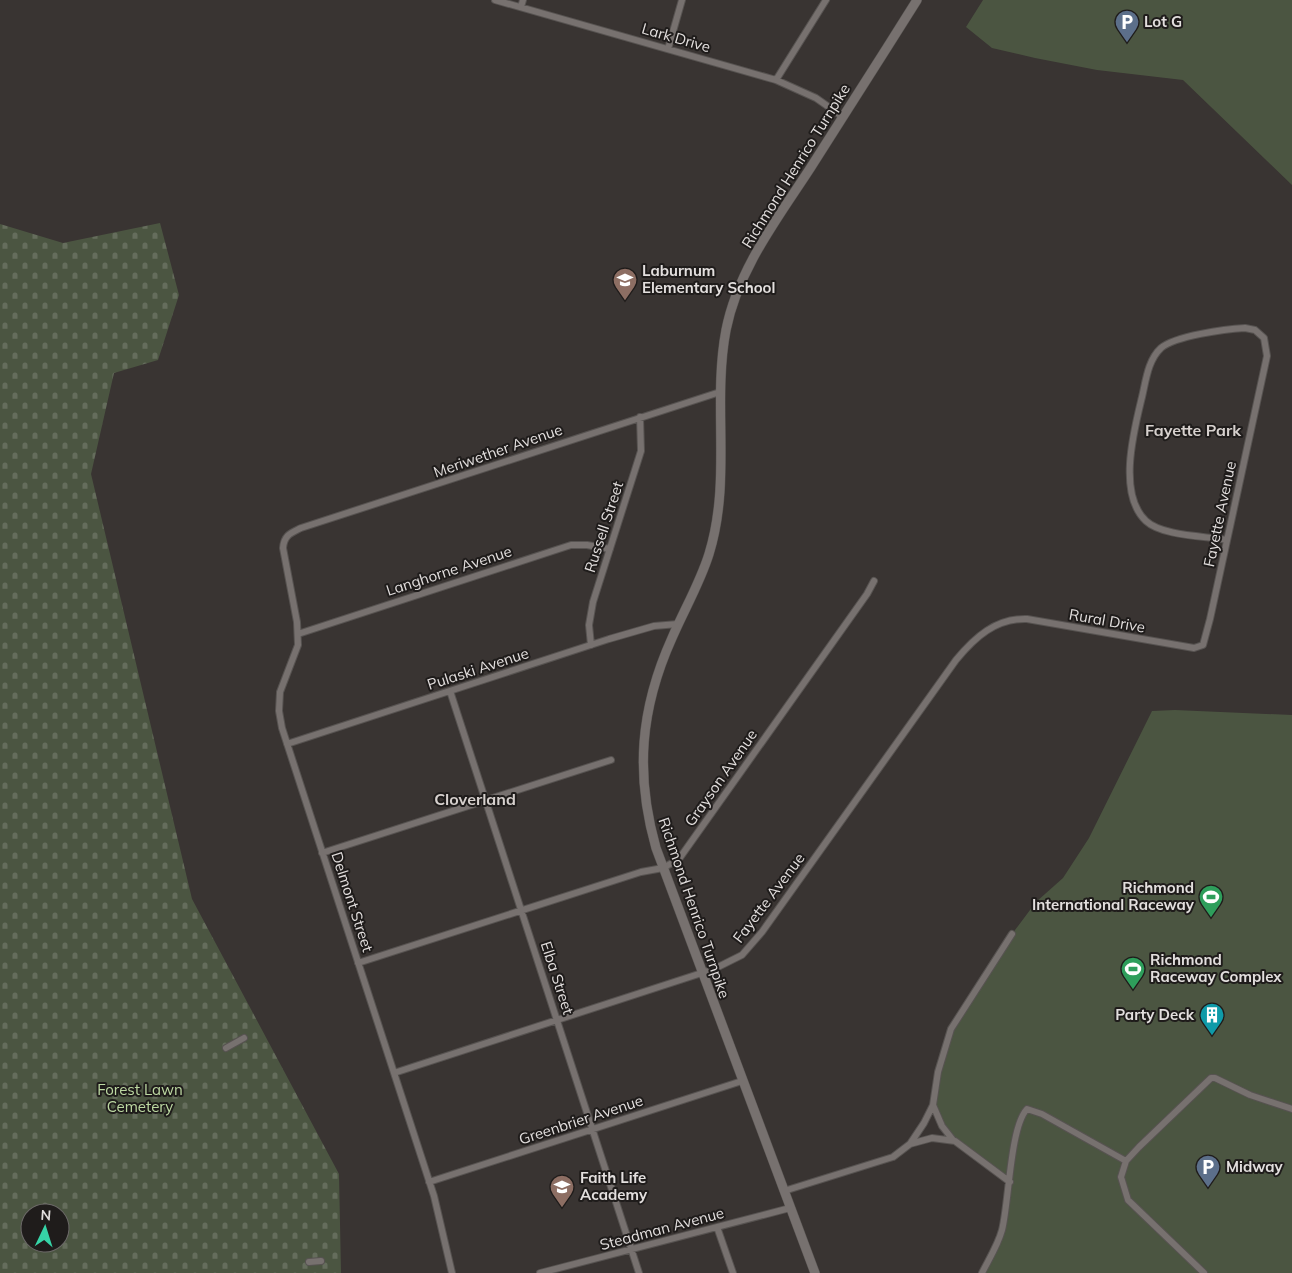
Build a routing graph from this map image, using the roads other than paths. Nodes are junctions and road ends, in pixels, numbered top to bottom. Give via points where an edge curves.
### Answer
1 (495, 0) edge
2 (523, 0) edge
3 (682, 0) edge
4 (826, 0) edge
5 (917, 0) edge
6 (521, 7) junction
7 (668, 49) junction
8 (776, 80) junction
9 (843, 117) junction
10 (720, 392) junction
11 (640, 417) junction
12 (285, 537) joint
13 (1226, 540) junction
14 (610, 549) junction
15 (874, 581) dead end
16 (1010, 620) joint
17 (678, 624) junction
18 (298, 634) junction
19 (591, 645) junction
20 (1200, 647) joint
21 (450, 691) junction
22 (287, 744) junction
23 (611, 760) dead end
24 (486, 800) junction
25 (322, 853) junction
26 (663, 868) junction
27 (522, 910) junction
28 (1012, 934) dead end
29 (358, 963) junction
30 (701, 973) junction
31 (557, 1020) junction
32 (244, 1038) dead end
33 (226, 1048) dead end
34 (394, 1073) junction
35 (742, 1081) junction
36 (933, 1104) junction
37 (1292, 1109) edge
38 (592, 1129) junction
39 (953, 1140) junction
40 (910, 1144) junction
41 (1126, 1161) junction
42 (429, 1182) junction
43 (1010, 1182) junction
44 (784, 1191) junction
45 (790, 1208) junction
46 (717, 1227) junction
47 (632, 1249) junction
48 (321, 1261) dead end
49 (309, 1262) dead end
50 (452, 1273) edge
51 (540, 1273) edge
52 (639, 1273) edge
53 (733, 1273) edge
54 (815, 1273) edge
55 (982, 1273) edge
56 (1204, 1273) edge

1 - 6 street, Lark Drive
2 - 6 street
3 - 7 street
4 - 8 street
5 - 9 main road, Richmond Henrico Turnpike
6 - 7 street, Lark Drive
7 - 8 street, Lark Drive
8 - 9 street, Lark Drive via 816,98
9 - 10 main road, Richmond Henrico Turnpike via 761,245 743,279 726,329
10 - 11 street, Meriwether Avenue
10 - 17 main road, Richmond Henrico Turnpike via 721,469 714,534 703,572
11 - 12 street, Meriwether Avenue via 301,528
11 - 14 street, Russell Street via 641,451
12 - 18 street, Delmont Street via 283,548
13 - 13 street, Fayette Avenue via 1161,529 1144,519 1133,494 1131,450 1147,374 1160,349 1191,337 1242,328 1255,330 1267,342 1267,356
13 - 20 street, Fayette Avenue via 1204,643
14 - 18 street, Langhorne Avenue via 587,544 571,545
14 - 19 street, Russell Street via 589,618
15 - 26 street, Grayson Avenue via 679,859
16 - 20 street, Rural Drive via 1027,619 1158,643
16 - 30 street, Fayette Avenue via 980,635 956,660 746,951 735,960
17 - 19 street, Pulaski Avenue via 654,626
17 - 26 main road, Richmond Henrico Turnpike via 652,694 642,758 646,809
18 - 22 street, Delmont Street via 298,650 284,680 279,704
19 - 21 street, Pulaski Avenue
21 - 22 street, Pulaski Avenue
21 - 24 street, Elba Street
22 - 25 street, Delmont Street
23 - 24 street
24 - 25 street
24 - 27 street, Elba Street
25 - 29 street, Delmont Street
26 - 27 street, Grayson Avenue
26 - 30 main road, Richmond Henrico Turnpike
27 - 29 street, Grayson Avenue
27 - 31 street, Elba Street
28 - 36 street via 950,1029
29 - 34 street, Delmont Street
30 - 31 street, Fayette Avenue
30 - 35 main road, Richmond Henrico Turnpike
31 - 34 street, Fayette Avenue
31 - 38 street, Elba Street
32 - 33 street
34 - 42 street, Delmont Street
35 - 38 street, Greenbrier Avenue
35 - 44 main road, Richmond Henrico Turnpike
36 - 39 street via 942,1126
36 - 40 street
37 - 41 street via 1211,1078 1151,1133
38 - 42 street, Greenbrier Avenue
38 - 47 street, Elba Street
39 - 40 street via 932,1138
39 - 43 street
40 - 44 street via 893,1157
41 - 43 street via 1027,1108 1019,1125
41 - 56 street via 1121,1177 1128,1200
42 - 50 street, Delmont Street
43 - 55 street via 1001,1235
44 - 45 main road, Richmond Henrico Turnpike
45 - 46 street, Steadman Avenue
45 - 54 main road, Richmond Henrico Turnpike
46 - 47 street, Steadman Avenue
46 - 53 street
47 - 51 street, Steadman Avenue
47 - 52 street, Elba Street
48 - 49 street

